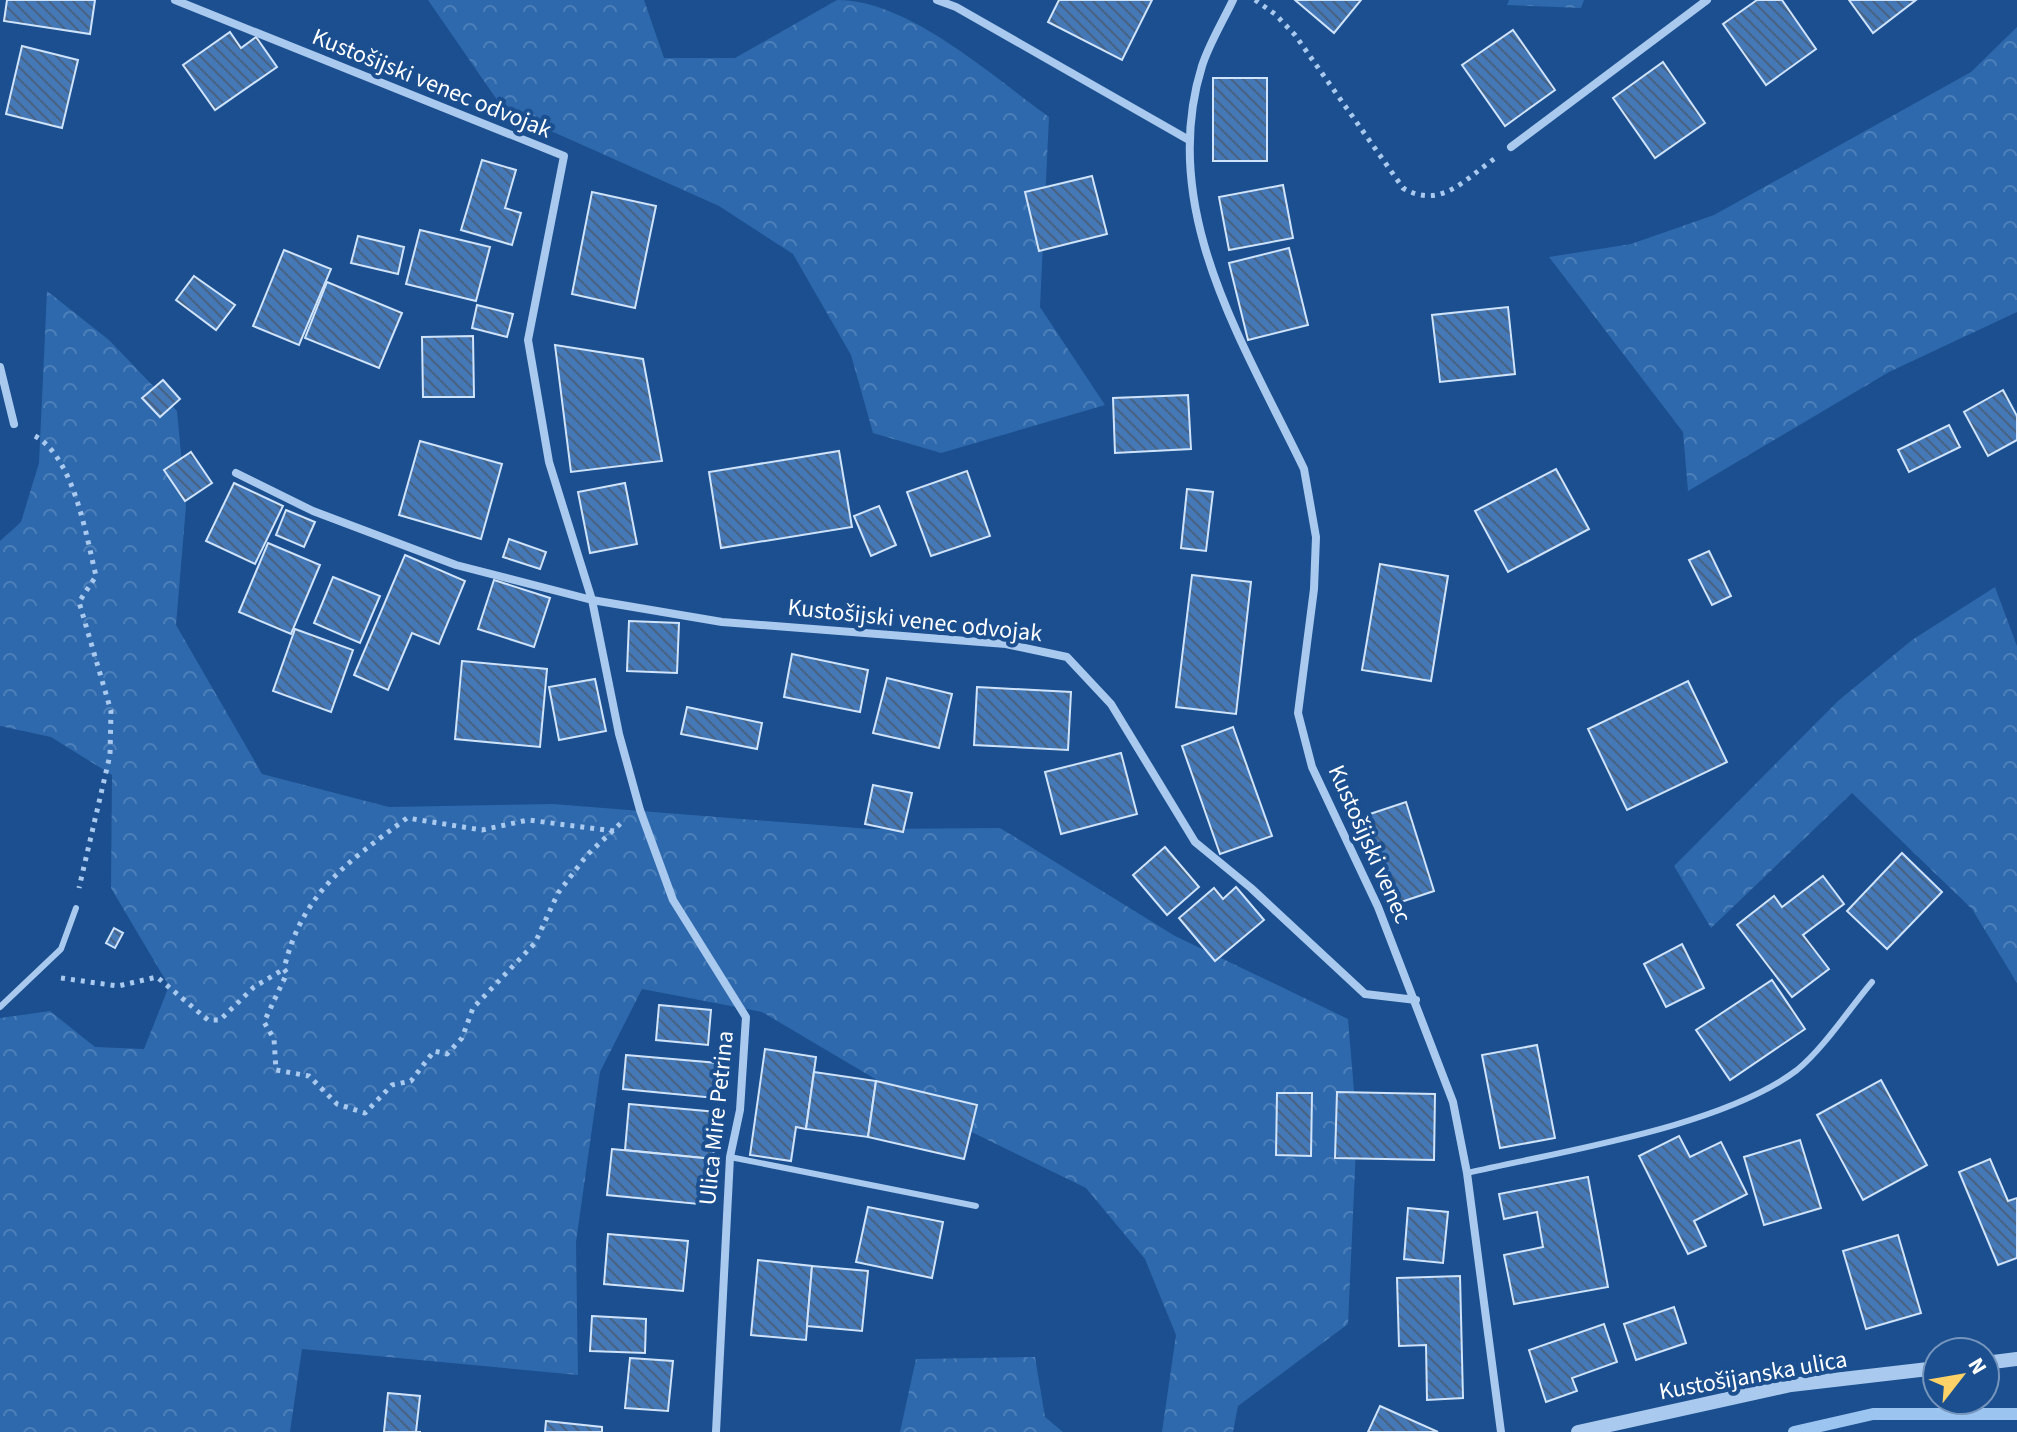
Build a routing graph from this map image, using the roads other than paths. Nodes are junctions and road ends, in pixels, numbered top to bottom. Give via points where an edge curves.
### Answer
1 (175, 0) edge
2 (937, 0) edge
3 (1233, 0) edge
4 (1707, 0) edge
5 (1189, 140) junction
6 (1511, 147) road end
7 (0, 367) edge
8 (14, 424) road end
9 (236, 473) dead end
10 (592, 600) junction
11 (76, 908) road end
12 (1872, 982) dead end
13 (1416, 1000) junction
14 (0, 1007) edge
15 (730, 1157) junction
16 (1467, 1173) junction
17 (976, 1206) dead end
18 (1921, 1370) edge
19 (716, 1432) edge
20 (1501, 1432) edge
21 (1578, 1432) edge

1 - 10 street, Kustošijski venec odvojak via 564,156 528,340 549,462
2 - 5 street
3 - 5 street, Kustošijski venec via 1202,65
4 - 6 street
5 - 13 street, Kustošijski venec via 1192,199 1216,286 1304,469 1310,492 1316,537 1314,589 1298,713 1312,767
7 - 8 street
9 - 10 street, Kustošijski venec odvojak via 313,511 456,565
10 - 13 street, Kustošijski venec odvojak via 722,622 1006,644 1067,657 1111,704 1195,842 1365,994
10 - 15 street, Ulica Mire Petrina via 619,734 673,900 746,1017 740,1110
11 - 14 lane via 61,949
12 - 16 lane via 1800,1067 1762,1094 1667,1125
13 - 16 street, Kustošijski venec via 1453,1102
15 - 17 lane
15 - 19 street, Ulica Mire Petrina
16 - 20 street, Kustošijski venec
18 - 21 street, Kustošijanska ulica via 1791,1385

